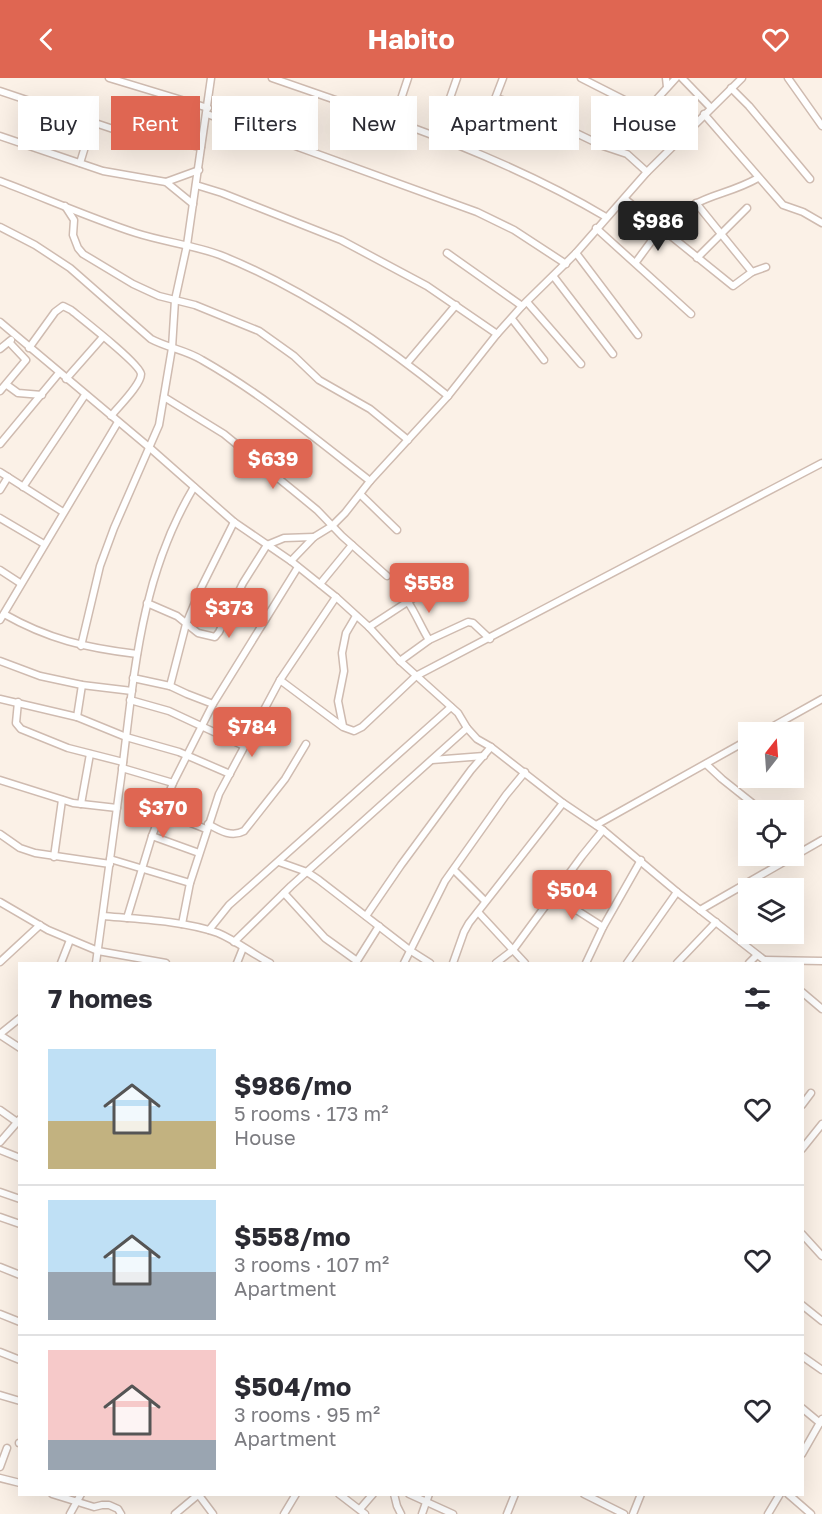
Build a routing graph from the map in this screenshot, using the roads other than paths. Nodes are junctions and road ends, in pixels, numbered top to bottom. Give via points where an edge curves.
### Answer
1 (109, 78) edge
2 (212, 78) edge
3 (272, 78) edge
4 (408, 78) edge
5 (457, 78) edge
6 (503, 78) edge
7 (581, 78) edge
8 (666, 78) edge
9 (676, 78) edge
10 (682, 78) edge
11 (742, 78) edge
12 (788, 78) edge
13 (667, 87) junction
14 (731, 88) junction
15 (0, 91) edge
16 (402, 96) edge
17 (451, 96) edge
18 (496, 96) edge
19 (616, 96) edge
20 (659, 96) edge
21 (18, 97) edge
22 (330, 98) edge
23 (711, 108) junction
24 (208, 111) junction
25 (704, 114) junction
26 (698, 120) edge
27 (99, 126) edge
28 (822, 126) edge
29 (579, 134) edge
30 (0, 136) edge
31 (201, 147) junction
32 (84, 150) edge
33 (669, 150) edge
34 (475, 151) edge
35 (80, 163) junction
36 (198, 170) junction
37 (647, 172) junction
38 (758, 178) junction
39 (810, 179) dead end
40 (0, 181) edge
41 (166, 182) junction
42 (196, 185) junction
43 (625, 199) junction
44 (696, 203) junction
45 (193, 204) junction
46 (65, 205) junction
47 (747, 208) dead end
48 (606, 217) junction
49 (822, 224) edge
50 (0, 227) edge
51 (596, 228) junction
52 (663, 230) junction
53 (721, 234) junction
54 (187, 245) junction
55 (447, 253) dead end
56 (576, 253) junction
57 (697, 258) junction
58 (636, 262) junction
59 (566, 264) junction
60 (766, 267) dead end
61 (752, 272) junction
62 (554, 277) junction
63 (175, 300) junction
64 (525, 304) junction
65 (456, 305) junction
66 (691, 314) dead end
67 (512, 319) junction
68 (0, 322) edge
69 (497, 334) junction
70 (638, 335) dead end
71 (16, 336) junction
72 (103, 337) junction
73 (9, 342) junction
74 (29, 348) junction
75 (172, 348) junction
76 (0, 349) edge
77 (613, 354) dead end
78 (544, 360) dead end
79 (407, 363) junction
80 (581, 364) dead end
81 (59, 373) junction
82 (66, 379) junction
83 (7, 385) junction
84 (0, 391) edge
85 (42, 395) junction
86 (85, 395) junction
87 (448, 396) junction
88 (164, 397) junction
89 (111, 416) junction
90 (118, 422) junction
91 (408, 440) junction
92 (0, 444) edge
93 (150, 448) junction
94 (822, 463) edge
95 (0, 472) edge
96 (8, 477) junction
97 (370, 481) junction
98 (23, 487) junction
99 (194, 487) junction
100 (0, 490) edge
101 (361, 495) junction
102 (63, 512) junction
103 (0, 518) edge
104 (234, 522) junction
105 (332, 526) junction
106 (397, 530) dead end
107 (314, 537) junction
108 (44, 544) junction
109 (352, 544) junction
110 (267, 545) junction
111 (291, 561) junction
112 (298, 567) junction
113 (0, 570) edge
114 (387, 576) dead end
115 (438, 582) dead end
116 (20, 584) junction
117 (320, 584) junction
118 (336, 597) junction
119 (408, 602) junction
120 (147, 603) junction
121 (356, 616) junction
122 (2, 617) edge
123 (186, 624) junction
124 (369, 627) junction
125 (490, 639) junction
126 (429, 640) junction
127 (81, 646) junction
128 (136, 654) junction
129 (0, 661) edge
130 (400, 662) junction
131 (416, 676) junction
132 (133, 678) junction
133 (280, 680) junction
134 (82, 685) junction
135 (170, 686) junction
136 (132, 691) junction
137 (0, 699) edge
138 (822, 699) edge
139 (130, 700) junction
140 (18, 702) junction
141 (213, 704) junction
142 (451, 707) junction
143 (77, 717) junction
144 (781, 722) edge
145 (201, 725) junction
146 (343, 727) junction
147 (467, 728) junction
148 (126, 737) junction
149 (306, 744) dead end
150 (244, 746) junction
151 (738, 746) edge
152 (491, 747) junction
153 (90, 754) junction
154 (188, 755) junction
155 (483, 756) junction
156 (432, 760) junction
157 (706, 764) junction
158 (122, 765) junction
159 (525, 772) junction
160 (230, 774) junction
161 (0, 780) edge
162 (173, 783) junction
163 (62, 800) junction
164 (749, 800) edge
165 (563, 802) junction
166 (81, 804) junction
167 (117, 808) junction
168 (160, 811) junction
169 (596, 825) junction
170 (207, 827) junction
171 (603, 830) junction
172 (0, 834) edge
173 (152, 836) junction
174 (822, 840) edge
175 (804, 849) edge
176 (199, 853) junction
177 (54, 857) junction
178 (641, 860) junction
179 (110, 861) junction
180 (279, 862) junction
181 (774, 866) edge
182 (141, 867) junction
183 (454, 870) junction
184 (307, 872) junction
185 (190, 884) junction
186 (677, 892) junction
187 (284, 893) junction
188 (553, 895) junction
189 (485, 901) junction
190 (0, 902) edge
191 (700, 910) junction
192 (478, 912) junction
193 (103, 916) junction
194 (366, 916) junction
195 (127, 918) junction
196 (716, 922) junction
197 (182, 924) junction
198 (40, 926) junction
199 (379, 926) junction
200 (603, 927) junction
201 (208, 930) junction
202 (70, 940) junction
203 (234, 942) junction
204 (243, 948) junction
205 (513, 950) junction
206 (98, 951) junction
207 (411, 951) junction
208 (757, 955) junction
209 (822, 961) edge
210 (0, 962) edge
211 (61, 962) edge
212 (96, 962) edge
213 (160, 962) edge
214 (237, 962) edge
215 (268, 962) edge
216 (357, 962) edge
217 (405, 962) edge
218 (428, 962) edge
219 (453, 962) edge
220 (497, 962) edge
221 (524, 962) edge
222 (586, 962) edge
223 (628, 962) edge
224 (678, 962) edge
225 (750, 962) edge
226 (766, 962) edge
227 (804, 994) edge
228 (822, 1009) edge
229 (18, 1020) edge
230 (0, 1034) edge
231 (18, 1047) edge
232 (811, 1093) dead end
233 (804, 1102) edge
234 (0, 1110) edge
235 (18, 1124) edge
236 (822, 1124) edge
237 (0, 1142) edge
238 (804, 1146) edge
239 (0, 1150) edge
240 (18, 1157) edge
241 (0, 1192) edge
242 (18, 1197) edge
243 (0, 1217) edge
244 (18, 1223) edge
245 (804, 1236) edge
246 (822, 1256) edge
247 (0, 1267) edge
248 (18, 1274) edge
249 (804, 1307) edge
250 (0, 1314) edge
251 (18, 1321) edge
252 (822, 1321) edge
253 (0, 1352) edge
254 (804, 1357) edge
255 (18, 1359) edge
256 (822, 1370) edge
257 (0, 1395) edge
258 (18, 1400) edge
259 (804, 1410) edge
260 (819, 1424) edge
261 (822, 1437) edge
262 (7, 1448) dead end
263 (804, 1451) edge
264 (0, 1467) edge
265 (0, 1478) edge
266 (18, 1482) edge
267 (58, 1496) edge
268 (80, 1496) edge
269 (197, 1496) edge
270 (200, 1496) edge
271 (295, 1496) edge
272 (342, 1496) edge
273 (372, 1496) edge
274 (394, 1496) edge
275 (413, 1496) edge
276 (428, 1496) edge
277 (514, 1496) edge
278 (588, 1496) edge
279 (640, 1496) edge
280 (779, 1496) edge
281 (790, 1496) edge
282 (426, 1502) junction
283 (77, 1503) junction
284 (363, 1512) edge
285 (70, 1514) edge
286 (121, 1514) edge
287 (175, 1514) edge
288 (213, 1514) edge
289 (284, 1514) edge
290 (401, 1514) edge
291 (422, 1514) edge
292 (453, 1514) edge
293 (507, 1514) edge
294 (624, 1514) edge
295 (633, 1514) edge
296 (768, 1514) edge
297 (811, 1514) edge

1 - 24 street
2 - 24 street
3 - 22 street
4 - 16 street
5 - 17 street
6 - 18 street
7 - 19 street
8 - 13 street
9 - 13 street
10 - 23 street
11 - 14 street
12 - 28 street
13 - 20 street
14 - 23 street
14 - 39 street
15 - 21 street
23 - 25 street
24 - 31 street
24 - 59 street via 477,212 514,230
25 - 26 street
25 - 38 street
27 - 31 street
29 - 37 street via 627,154
30 - 35 street
31 - 36 street
32 - 35 street
33 - 37 street
34 - 48 street
35 - 41 street via 115,174
36 - 41 street
36 - 42 street
37 - 43 street
38 - 44 street
38 - 49 street via 783,205
40 - 46 street
41 - 45 street
42 - 45 street
42 - 65 street via 341,240
43 - 48 street
43 - 52 street
44 - 52 street
44 - 53 street
45 - 54 street
46 - 54 street via 135,233
46 - 63 street via 74,220 74,235 83,254 133,284
47 - 53 street
48 - 51 street
50 - 75 street via 53,255 151,339
51 - 56 street
51 - 58 street
52 - 57 street
52 - 58 street
53 - 57 street
53 - 61 street
54 - 63 street
54 - 79 street via 221,255 283,285
55 - 64 street
56 - 59 street
56 - 70 street
57 - 61 street via 733,286
58 - 66 street
59 - 62 street
60 - 61 street
62 - 64 street
62 - 77 street
63 - 75 street
63 - 91 street via 259,331 319,380 370,409
64 - 67 street
64 - 80 street
65 - 69 street
65 - 79 street
67 - 69 street
67 - 78 street
68 - 71 street
69 - 87 street
71 - 73 street
71 - 74 street
72 - 74 street via 63,306
72 - 82 street
72 - 89 street via 141,373 136,386
73 - 76 street
73 - 83 street via 26,360
74 - 81 street
75 - 88 street
75 - 97 street via 191,353 263,400
79 - 87 street
81 - 82 street
81 - 85 street
82 - 86 street
83 - 84 street
83 - 85 street via 18,393
85 - 92 street
86 - 89 street
86 - 98 street
87 - 91 street
88 - 93 street
88 - 105 street via 224,435
89 - 90 street
90 - 93 street
90 - 102 street
91 - 97 street
93 - 99 street
93 - 127 street via 100,566
94 - 125 street
95 - 96 street
96 - 98 street
96 - 100 street
97 - 101 street
98 - 102 street
99 - 104 street
99 - 120 street via 168,534
101 - 105 street
101 - 106 street
102 - 108 street
103 - 108 street
104 - 110 street
104 - 123 street
105 - 107 street
105 - 109 street
107 - 110 street via 284,538
107 - 111 street
108 - 116 street
109 - 114 street
109 - 117 street
110 - 111 street
110 - 123 street via 216,636 198,633
111 - 112 street
112 - 117 street
112 - 141 street
113 - 116 street
115 - 119 street
116 - 122 street
117 - 118 street
118 - 121 street
118 - 133 street
119 - 124 street
119 - 126 street
120 - 123 street via 173,613
120 - 128 street
121 - 124 street
121 - 146 street via 343,642 344,671 338,701
122 - 127 street
123 - 135 street
124 - 130 street
125 - 126 street via 470,622
125 - 131 street
126 - 130 street
127 - 128 street
128 - 132 street
129 - 134 street via 40,676
130 - 131 street
131 - 142 street
131 - 146 street via 362,727 354,731
132 - 135 street
132 - 136 street
133 - 146 street
133 - 150 street
134 - 136 street
134 - 143 street
135 - 141 street
136 - 139 street
137 - 140 street
138 - 144 street
139 - 145 street
139 - 148 street
140 - 143 street
140 - 153 street via 15,718 21,729
141 - 145 street
142 - 147 street
142 - 180 street
143 - 148 street
145 - 150 street
145 - 154 street
147 - 152 street
147 - 156 street
148 - 154 street
148 - 158 street
149 - 170 street via 285,779 244,831 231,834
150 - 160 street
151 - 157 street
152 - 155 street
152 - 159 street
153 - 158 street
153 - 166 street
154 - 160 street
154 - 162 street
155 - 156 street
155 - 194 street
156 - 184 street
157 - 164 street
157 - 169 street
158 - 162 street
158 - 167 street
159 - 165 street
159 - 183 street
160 - 170 street
161 - 163 street
162 - 168 street
163 - 166 street
163 - 177 street
165 - 169 street
165 - 189 street
166 - 167 street
167 - 179 street
168 - 170 street
168 - 173 street
169 - 171 street
170 - 176 street
171 - 178 street
171 - 188 street
172 - 177 street via 20,848
173 - 176 street
173 - 182 street
174 - 175 street
176 - 185 street
177 - 179 street
178 - 186 street
178 - 200 street
179 - 182 street
179 - 193 street
180 - 184 street
180 - 201 street via 225,909
181 - 191 street
182 - 185 street
182 - 195 street
183 - 189 street
183 - 207 street via 439,891
184 - 187 street
184 - 194 street
185 - 197 street
186 - 191 street
186 - 223 street
187 - 203 street
187 - 216 street via 325,938
188 - 200 street
188 - 205 street
189 - 192 street
190 - 198 street
191 - 196 street
192 - 205 street
192 - 219 street via 464,932
193 - 195 street
193 - 206 street
194 - 199 street
195 - 197 street
196 - 208 street
196 - 224 street
197 - 201 street
198 - 202 street
198 - 210 street
199 - 207 street
199 - 216 street
200 - 222 street
201 - 203 street
202 - 206 street
202 - 211 street
203 - 204 street
204 - 214 street
204 - 215 street
205 - 220 street
205 - 221 street
206 - 212 street
206 - 213 street
207 - 217 street
207 - 218 street
208 - 225 street
208 - 226 street
209 - 226 street
227 - 228 street
229 - 230 street
230 - 231 street
232 - 233 street
234 - 235 street
235 - 237 street
236 - 238 street
239 - 240 street
241 - 242 street
243 - 244 street
245 - 246 street
247 - 248 street
249 - 252 street
250 - 251 street
253 - 255 street
254 - 256 street
257 - 258 street
259 - 260 street
260 - 261 street
260 - 263 street
262 - 264 street
265 - 266 street
267 - 283 street
268 - 283 street
269 - 287 street
270 - 288 street
271 - 289 street
272 - 284 street
273 - 284 street
274 - 290 street
275 - 282 street
276 - 282 street
277 - 293 street
278 - 294 street
279 - 295 street
280 - 296 street
281 - 297 street
282 - 291 street
282 - 292 street
283 - 285 street
283 - 286 street via 109,1505

